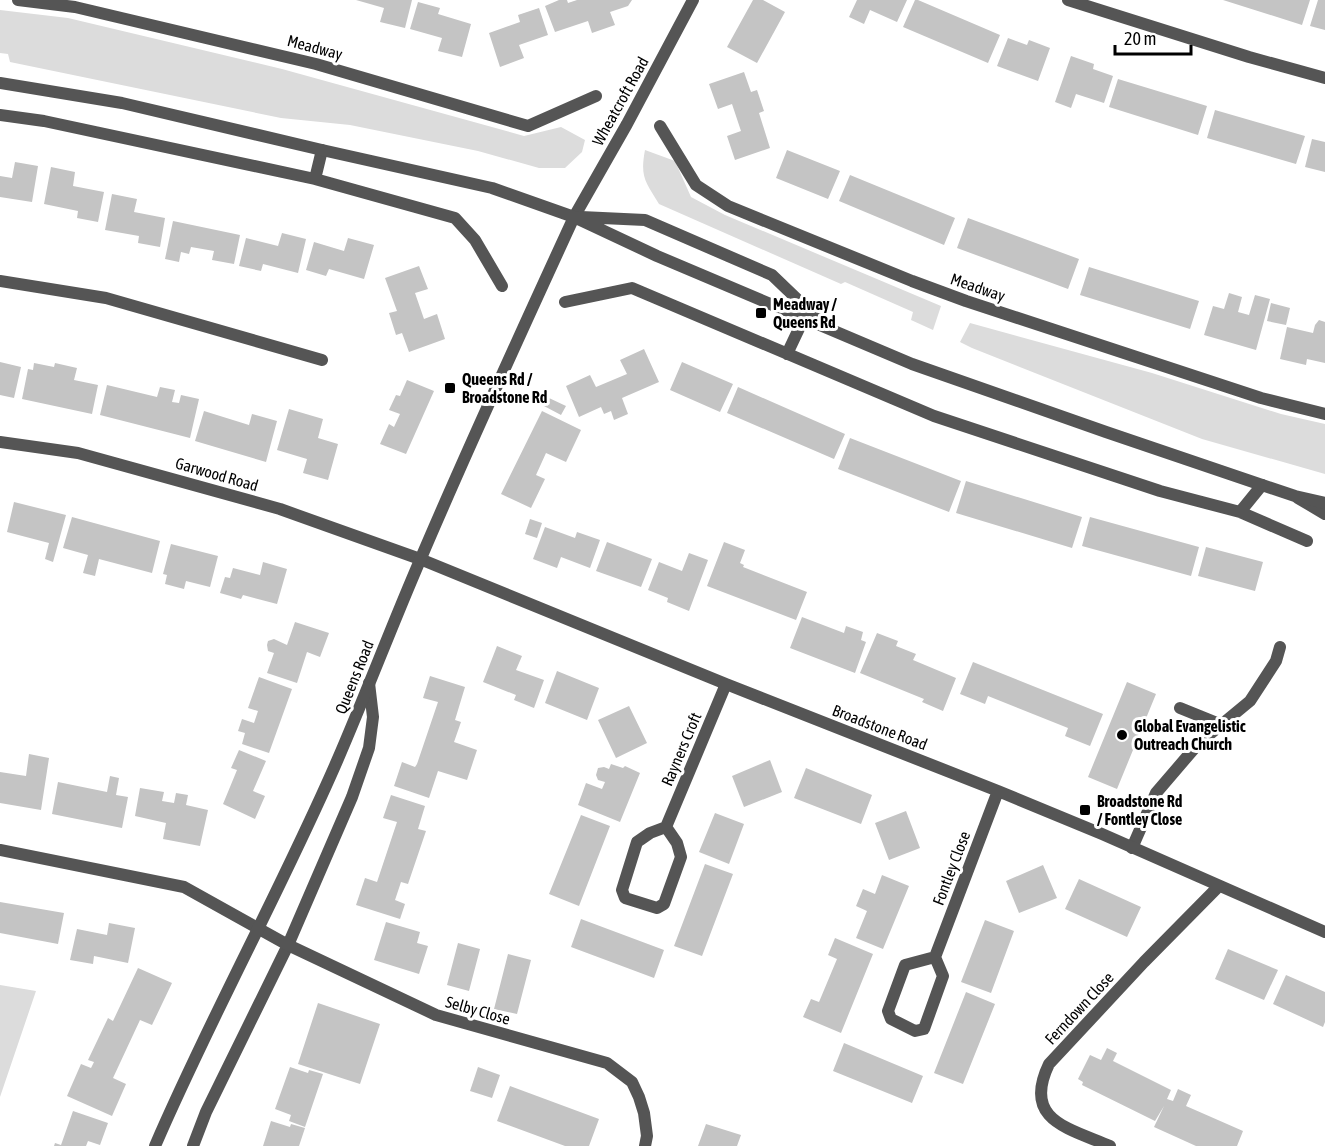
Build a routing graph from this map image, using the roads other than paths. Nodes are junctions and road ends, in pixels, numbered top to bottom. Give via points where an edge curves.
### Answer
1 (18, 0) edge
2 (693, 0) edge
3 (1068, 0) edge
4 (75, 4) edge
5 (1325, 78) edge
6 (0, 83) edge
7 (596, 96) dead end
8 (0, 115) edge
9 (660, 126) dead end
10 (322, 150) junction
11 (315, 179) junction
12 (574, 217) junction
13 (0, 280) edge
14 (502, 286) dead end
15 (565, 302) dead end
16 (804, 318) junction
17 (829, 329) junction
18 (787, 354) junction
19 (322, 360) dead end
20 (1325, 414) edge
21 (0, 442) edge
22 (1262, 485) junction
23 (1295, 496) junction
24 (1325, 503) edge
25 (1240, 512) junction
26 (1325, 514) edge
27 (1307, 541) dead end
28 (420, 560) junction
29 (1280, 647) dead end
30 (369, 683) junction
31 (726, 684) junction
32 (1180, 708) dead end
33 (1222, 725) junction
34 (998, 791) junction
35 (666, 827) junction
36 (1132, 848) junction
37 (0, 850) edge
38 (1219, 886) junction
39 (259, 928) junction
40 (1325, 932) edge
41 (288, 945) junction
42 (935, 957) junction
43 (155, 1146) edge
44 (193, 1146) edge
45 (645, 1146) edge
46 (1110, 1146) edge

1 - 4 street, Meadway
2 - 12 street, Wheatcroft Road
3 - 5 street
4 - 7 street, Meadway via 316,63 528,126
6 - 10 street via 122,103
8 - 11 street
9 - 20 street, Meadway via 696,184 728,206 966,301 1261,398
10 - 11 street
10 - 12 street via 484,185
11 - 14 street via 454,218 475,240
12 - 16 street
12 - 17 street via 645,220 762,270
12 - 28 street, Queens Road
13 - 19 street via 106,298
15 - 18 street via 632,288
16 - 17 street
16 - 18 street
17 - 22 street via 912,364
18 - 25 street via 934,416 1161,491
21 - 28 street, Garwood Road via 78,453 269,506
22 - 23 street
22 - 25 street
23 - 24 street
23 - 26 street
25 - 27 street
28 - 30 street, Queens Road
28 - 31 street, Broadstone Road
29 - 33 street via 1276,661 1250,701
30 - 39 street, Queens Road
30 - 41 street via 373,717 369,748
31 - 34 street, Broadstone Road
31 - 35 street, Rayners Croft
32 - 33 street
33 - 36 street via 1198,744 1156,793
34 - 36 street, Broadstone Road
34 - 42 street, Fontley Close
35 - 35 street via 637,842 622,890 625,897 657,908 664,903 681,857
36 - 38 street, Broadstone Road
37 - 39 street via 184,887
38 - 40 street, Broadstone Road
38 - 46 street, Ferndown Close via 1049,1064 1042,1079 1042,1104 1053,1120
39 - 41 street, Selby Close
39 - 43 street, Queens Road
41 - 44 street
41 - 45 street, Selby Close via 436,1015 608,1063 632,1082 639,1097 646,1125
42 - 42 street via 943,976 924,1029 915,1031 891,1019 888,1011 905,965

